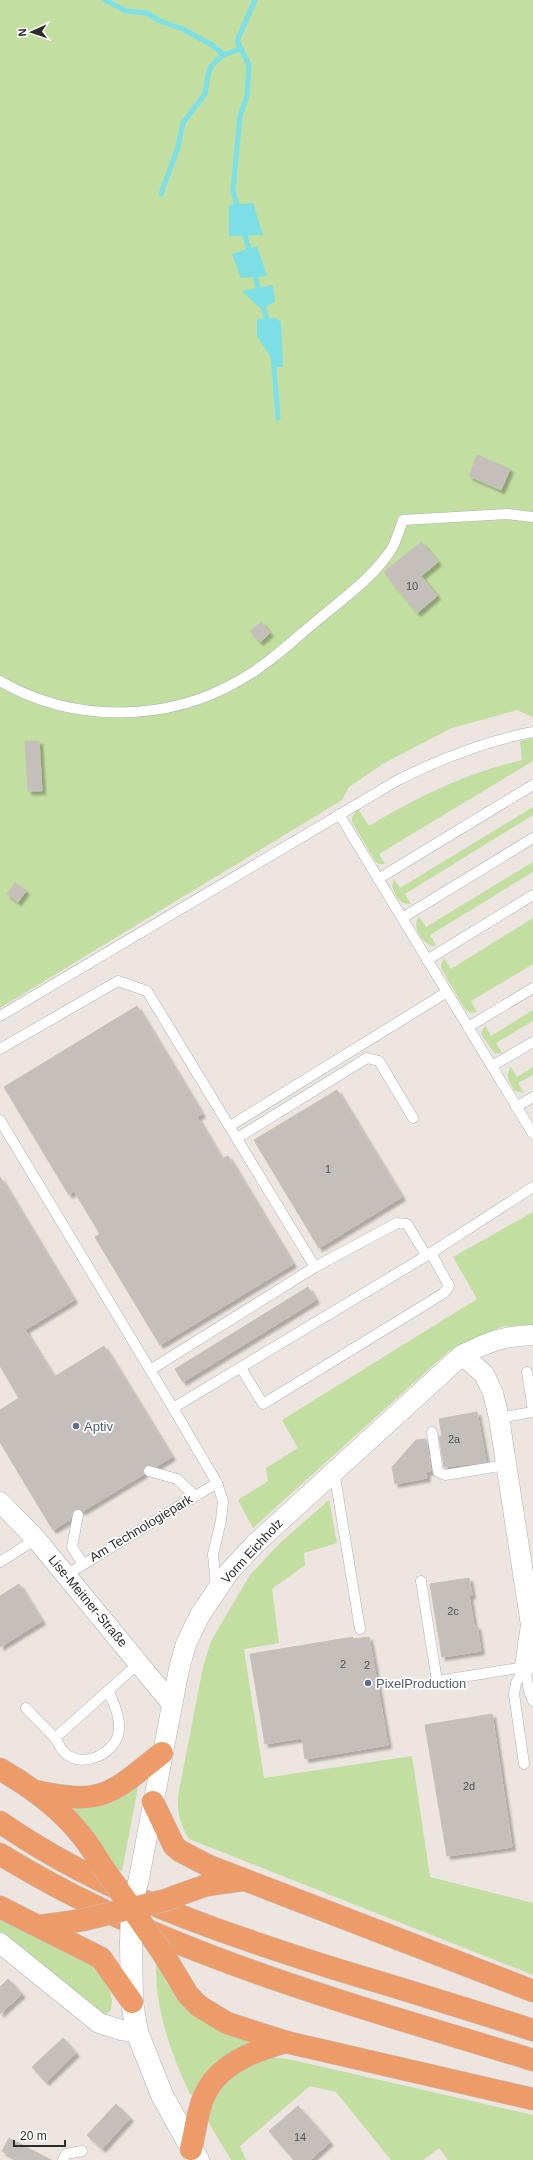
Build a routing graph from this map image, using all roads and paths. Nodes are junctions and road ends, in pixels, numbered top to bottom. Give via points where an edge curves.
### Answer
1 (533, 516) edge
2 (0, 681) edge
3 (533, 732) edge
4 (533, 785) edge
5 (339, 814) junction
6 (533, 838) edge
7 (378, 879) junction
8 (533, 895) edge
9 (402, 918) junction
10 (427, 960) junction
11 (533, 988) edge
12 (447, 992) junction
13 (0, 1016) edge
14 (468, 1027) junction
15 (533, 1042) edge
16 (0, 1049) edge
17 (492, 1066) junction
18 (533, 1097) edge
19 (516, 1107) junction
20 (413, 1118) dead end
21 (0, 1120) edge
22 (230, 1126) junction
23 (533, 1134) edge
24 (237, 1138) junction
25 (533, 1187) edge
26 (428, 1254) junction
27 (316, 1267) junction
28 (533, 1335) edge
29 (462, 1355) junction
30 (241, 1368) junction
31 (150, 1370) junction
32 (528, 1372) dead end
33 (173, 1408) junction
34 (533, 1411) edge
35 (499, 1418) junction
36 (432, 1432) dead end
37 (506, 1465) junction
38 (148, 1471) dead end
39 (334, 1471) junction
40 (217, 1483) junction
41 (195, 1496) junction
42 (0, 1502) edge
43 (78, 1515) dead end
44 (36, 1539) junction
45 (0, 1562) edge
46 (82, 1564) junction
47 (66, 1575) junction
48 (421, 1582) dead end
49 (217, 1589) junction
50 (360, 1629) dead end
51 (139, 1663) junction
52 (525, 1666) junction
53 (109, 1692) junction
54 (533, 1702) edge
55 (172, 1704) junction
56 (26, 1708) dead end
57 (55, 1738) junction
58 (162, 1753) junction
59 (524, 1764) dead end
60 (0, 1769) edge
61 (35, 1790) junction
62 (153, 1802) junction
63 (0, 1822) edge
64 (0, 1854) edge
65 (246, 1880) junction
66 (0, 1907) edge
67 (132, 1907) junction
68 (40, 1926) junction
69 (0, 1943) edge
70 (533, 1991) edge
71 (132, 2002) junction
72 (533, 2030) edge
73 (137, 2032) junction
74 (286, 2042) junction
75 (533, 2060) edge
76 (533, 2099) edge
77 (82, 2151) dead end
78 (194, 2155) edge
79 (63, 2160) edge

1 - 2 lane via 507,514 403,520 390,552 361,584 261,666 224,689 188,702 138,712 98,711 63,707
3 - 5 lane via 486,742 455,753 398,780
4 - 7 lane
5 - 7 lane
5 - 13 lane
6 - 9 lane
7 - 9 lane
8 - 10 lane
9 - 10 lane
10 - 12 lane
11 - 14 lane
12 - 14 lane
12 - 22 lane
14 - 17 lane
15 - 17 lane
16 - 22 lane via 118,981 147,991
17 - 19 lane
18 - 19 lane
19 - 23 lane
20 - 24 lane via 379,1061 367,1058
21 - 31 lane
22 - 24 lane
24 - 27 lane
25 - 26 lane
26 - 27 lane via 407,1224 397,1223
26 - 30 lane
26 - 30 lane via 449,1286 444,1293 263,1404
27 - 31 lane
28 - 29 street, Vorm Eichholz via 509,1336 486,1343
29 - 35 street via 484,1374 494,1393
29 - 39 street, Vorm Eichholz
30 - 33 lane
31 - 33 lane
32 - 34 lane
33 - 40 lane
34 - 35 lane
35 - 37 street
36 - 37 lane via 438,1472 445,1475
37 - 52 street via 531,1625
38 - 41 lane via 177,1479
39 - 49 street, Vorm Eichholz via 255,1544
39 - 50 lane
40 - 41 lane, Am Technologiepark
40 - 49 lane via 223,1501 213,1554
41 - 46 lane, Am Technologiepark
42 - 44 street, Lise-Meitner-Straße
43 - 46 lane via 72,1547
44 - 45 lane
44 - 47 street, Lise-Meitner-Straße
46 - 47 lane, Am Technologiepark
47 - 51 street, Lise-Meitner-Straße
48 - 52 lane via 437,1681
49 - 55 street, Vorm Eichholz via 200,1614 186,1644
51 - 53 lane
51 - 55 street, Lise-Meitner-Straße
52 - 54 lane via 528,1691
52 - 59 lane via 516,1683 514,1694
53 - 57 lane
53 - 57 lane via 119,1715 119,1732 113,1746 90,1759 77,1759 64,1752
55 - 58 street, Vorm Eichholz
56 - 57 lane
58 - 61 highway via 122,1785 102,1795 80,1798
58 - 62 street, Vorm Eichholz
60 - 61 highway
61 - 67 highway, bridge via 68,1818
62 - 65 highway via 174,1846 210,1866
62 - 67 street, Vorm Eichholz, bridge
63 - 72 highway via 89,1875 178,1916
64 - 75 highway via 81,1900 169,1940 233,1965
65 - 67 highway, bridge via 207,1885 166,1900
65 - 70 highway
66 - 68 highway
67 - 68 highway, bridge via 83,1920
67 - 71 main road, bridge
67 - 74 highway, bridge via 181,1985 199,2006 227,2023
68 - 71 highway via 101,1958
69 - 73 street via 99,2023
71 - 73 main road
73 - 78 main road via 162,2095
74 - 76 highway
74 - 78 highway via 248,2056 221,2073 209,2087 204,2099
77 - 79 lane via 66,2154

